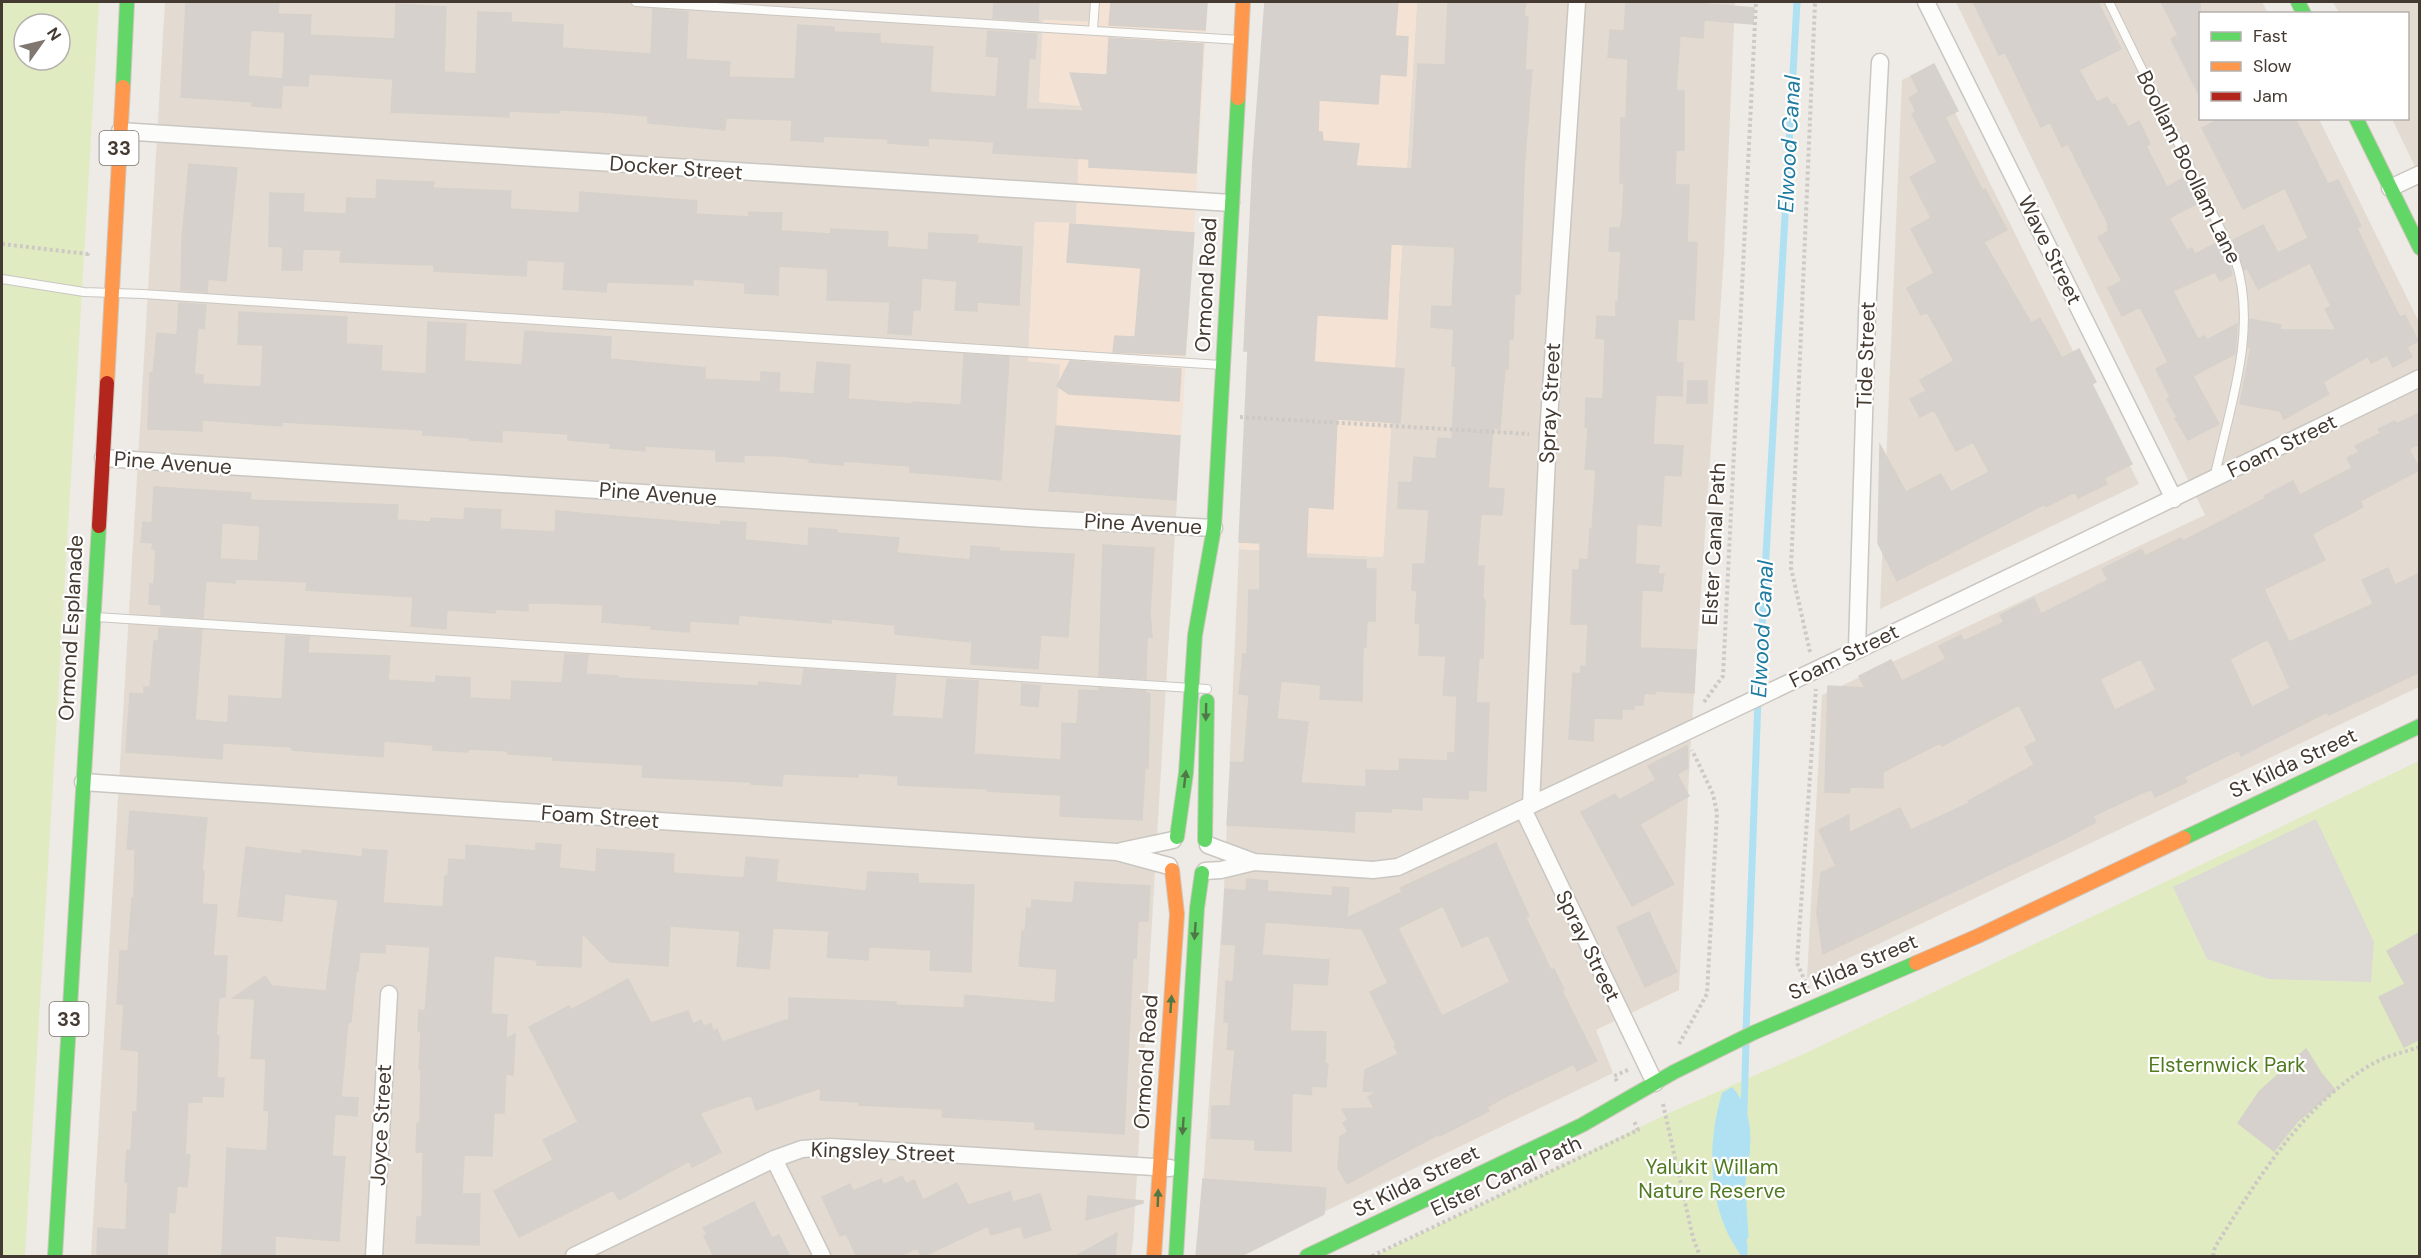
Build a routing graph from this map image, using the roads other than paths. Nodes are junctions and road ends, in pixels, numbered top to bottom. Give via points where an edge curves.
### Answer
1 (127, 2) edge
2 (636, 2) edge
3 (1095, 2) edge
4 (1243, 2) edge
5 (1577, 2) edge
6 (1926, 2) edge
7 (2109, 2) edge
8 (1093, 30) junction
9 (1241, 40) junction
10 (1880, 62) dead end
11 (2357, 120) edge
12 (120, 131) junction
13 (2420, 174) edge
14 (2390, 188) junction
15 (1231, 203) junction
16 (2420, 248) edge
17 (2, 279) edge
18 (111, 294) junction
19 (1222, 365) junction
20 (2420, 378) edge
21 (103, 458) junction
22 (2213, 479) junction
23 (2174, 499) junction
24 (1214, 528) junction
25 (1207, 570) junction
26 (93, 617) junction
27 (1211, 625) dead end
28 (1857, 649) junction
29 (1202, 685) junction
30 (2420, 726) edge
31 (83, 782) junction
32 (1527, 807) junction
33 (1175, 839) junction
34 (1206, 843) junction
35 (1118, 852) junction
36 (1254, 862) junction
37 (1171, 868) junction
38 (1204, 872) junction
39 (388, 994) dead end
40 (1655, 1083) junction
41 (774, 1159) junction
42 (1159, 1167) junction
43 (1180, 1169) junction
44 (55, 1257) edge
45 (374, 1257) edge
46 (574, 1257) edge
47 (822, 1257) edge
48 (1155, 1257) edge
49 (1176, 1257) edge
50 (1307, 1257) edge

1 - 12 main road, Ormond Esplanade / 33
2 - 8 lane
3 - 8 lane
4 - 9 main road, Ormond Road
5 - 32 street, Spray Street
6 - 23 street, Wave Street
7 - 22 lane, Boollam Boollam Lane via 2240,273 2246,321 2243,347
8 - 9 lane
9 - 15 main road, Ormond Road
10 - 28 street, Tide Street via 1867,316
11 - 14 main road
12 - 15 street, Docker Street
12 - 18 main road, Ormond Esplanade / 33
13 - 14 street
14 - 16 main road
15 - 19 main road, Ormond Road
17 - 18 lane
18 - 19 lane
18 - 21 main road, Ormond Esplanade / 33
19 - 24 main road, Ormond Road
20 - 22 street, Foam Street
21 - 24 street, Pine Avenue
21 - 26 main road, Ormond Esplanade / 33
22 - 23 street, Foam Street
23 - 28 street, Foam Street
24 - 25 main road, Ormond Road
25 - 27 main road, Ormond Road
25 - 29 main road, Ormond Road via 1195,634
26 - 29 lane
26 - 31 main road, Ormond Esplanade / 33
28 - 32 street, Foam Street
33 -> 29 main road, Ormond Road
29 -> 34 main road, Ormond Road
30 - 40 main road, St Kilda Street via 1978,936 1792,1015
31 - 35 street, Foam Street
31 - 44 main road, Ormond Esplanade / 33
32 - 36 street, Foam Street via 1393,868
32 - 40 street, Spray Street
33 - 34 main road via 1191,834
33 - 35 street, Foam Street
33 - 37 main road via 1167,853
34 - 36 street, Foam Street
34 - 38 main road via 1211,858
35 - 37 street, Foam Street
36 - 38 street, Foam Street
37 - 38 main road via 1184,878
42 -> 37 main road, Ormond Road via 1177,914
38 -> 43 main road, Ormond Road via 1197,908
39 - 45 street, Joyce Street
40 - 50 main road, St Kilda Street via 1582,1125
41 - 42 street, Kingsley Street via 802,1149 831,1146
41 - 46 street, Kingsley Street
41 - 47 street
42 - 43 street, Kingsley Street
48 -> 42 main road, Ormond Road
43 - 49 main road, Ormond Road

